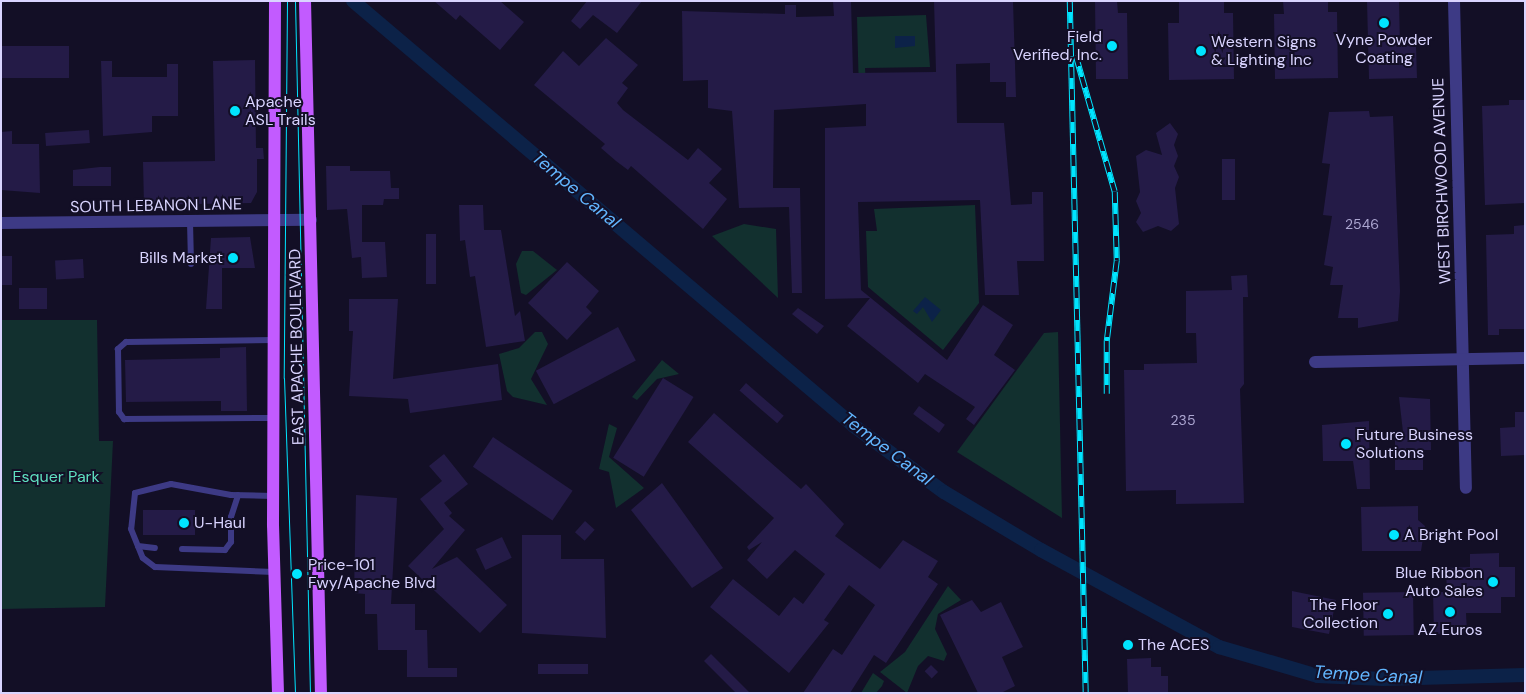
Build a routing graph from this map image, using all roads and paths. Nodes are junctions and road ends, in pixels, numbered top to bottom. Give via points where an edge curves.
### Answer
1 (275, 1) edge
2 (305, 1) edge
3 (1454, 1) edge
4 (311, 220) junction
5 (274, 221) junction
6 (190, 222) junction
7 (1, 223) edge
8 (191, 264) dead end
9 (274, 340) junction
10 (1525, 358) edge
11 (1464, 360) junction
12 (1315, 362) dead end
13 (274, 418) junction
14 (1466, 488) dead end
15 (238, 496) junction
16 (273, 496) junction
17 (138, 546) junction
18 (155, 548) dead end
19 (182, 549) dead end
20 (274, 572) junction
21 (281, 691) edge
22 (321, 693) edge

1 - 5 main road, EAST APACHE BOULEVARD
2 - 4 main road, EAST APACHE BOULEVARD
3 - 11 street, WEST BIRCHWOOD AVENUE
4 - 5 street, SOUTH LEBANON LANE
4 - 22 main road, EAST APACHE BOULEVARD
5 - 6 street, SOUTH LEBANON LANE
5 - 9 main road, EAST APACHE BOULEVARD
6 - 7 street, SOUTH LEBANON LANE
6 - 8 lane
9 - 13 main road, EAST APACHE BOULEVARD
9 - 13 lane via 126,342 118,349 119,412 124,419
10 - 11 street
11 - 12 street
11 - 14 street, WEST BIRCHWOOD AVENUE
13 - 16 main road, EAST APACHE BOULEVARD
15 - 16 lane
15 - 17 lane via 171,484 135,493 131,529
15 - 19 lane via 230,516 231,542 225,550
16 - 20 main road, EAST APACHE BOULEVARD
17 - 18 lane
17 - 20 lane via 155,568
20 - 21 main road, EAST APACHE BOULEVARD

